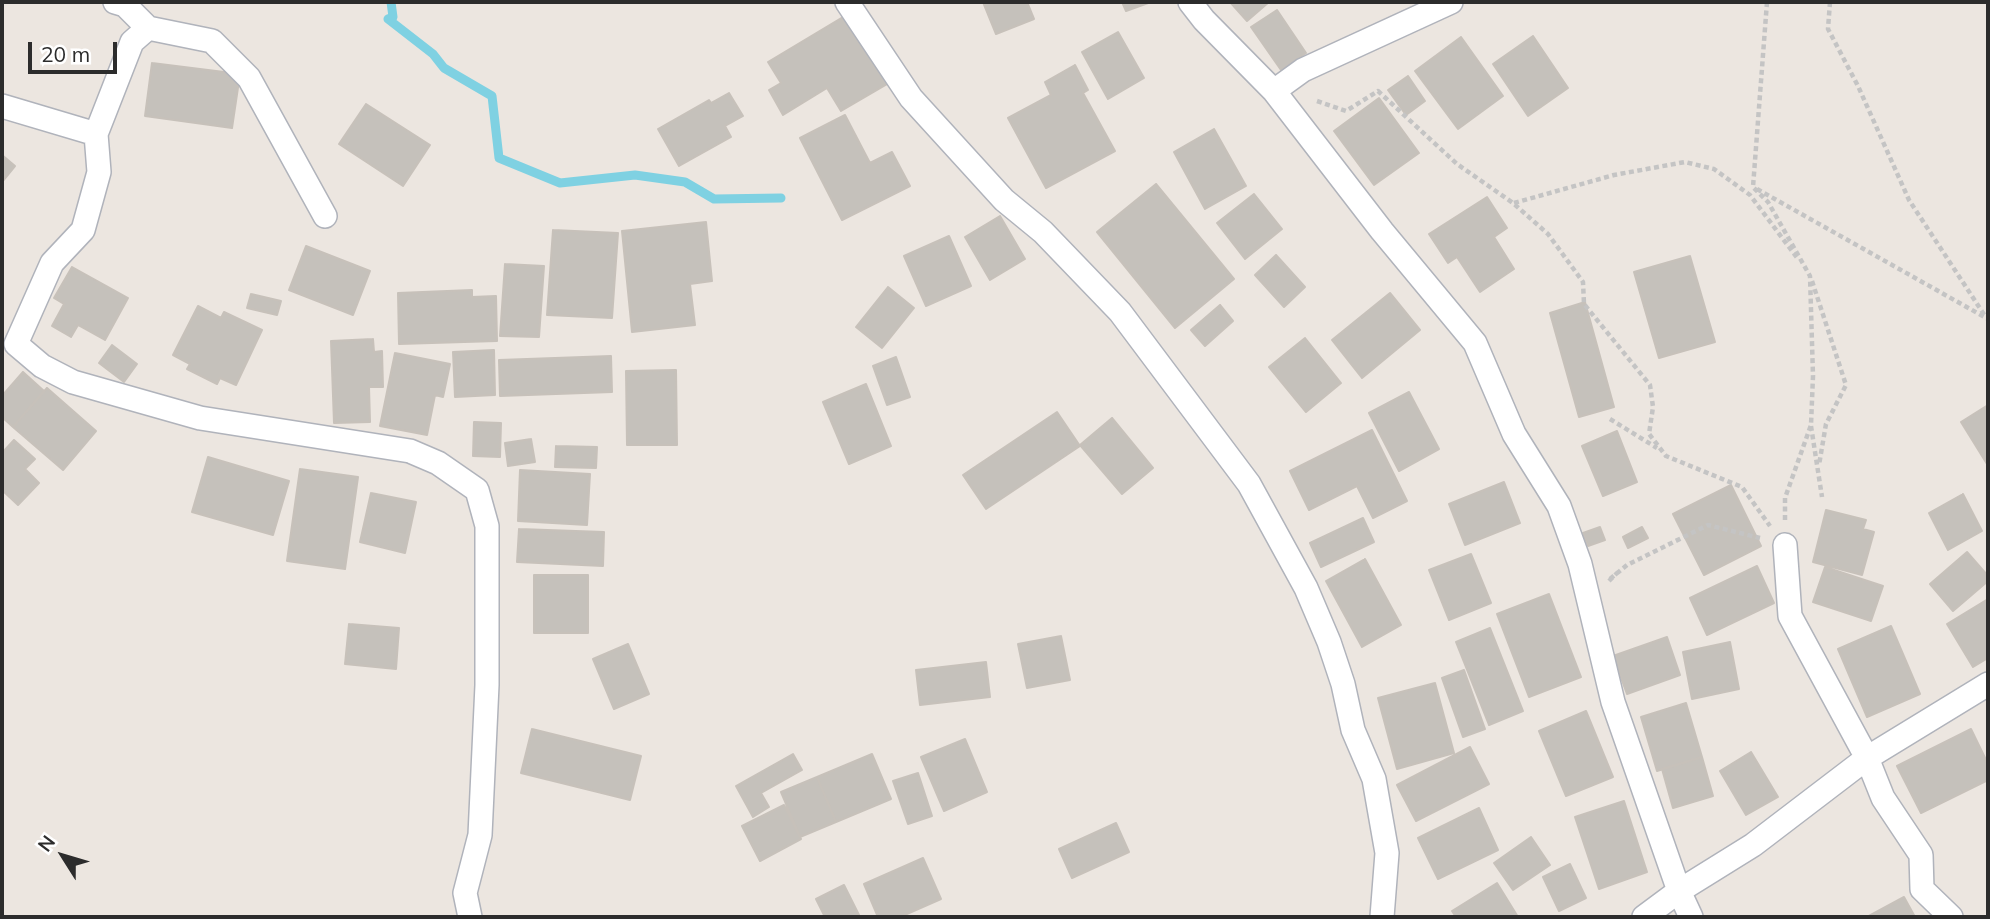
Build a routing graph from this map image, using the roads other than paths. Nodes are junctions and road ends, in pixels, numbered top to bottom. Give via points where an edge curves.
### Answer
1 (115, 2) edge
2 (847, 2) edge
3 (1190, 2) edge
4 (1451, 2) edge
5 (148, 28) junction
6 (1273, 91) junction
7 (2, 106) edge
8 (96, 134) junction
9 (325, 216) dead end
10 (9, 353) edge
11 (1785, 544) road end
12 (1988, 684) edge
13 (1867, 758) junction
14 (1679, 891) junction
15 (470, 917) edge
16 (1382, 917) edge
17 (1644, 917) edge
18 (1691, 917) edge
19 (1951, 917) edge

1 - 5 street via 125,5
2 - 16 street via 911,98 996,191 1120,312 1249,484 1320,621 1343,684 1353,730 1374,779 1387,853
3 - 6 street
4 - 6 street via 1303,70
5 - 8 street via 132,42
5 - 9 street via 212,41 249,78
6 - 14 street via 1475,344 1514,434 1559,506 1580,564 1613,702
7 - 8 street
8 - 10 street via 99,172 83,230 52,263
10 - 15 street via 73,382 200,418 410,452 438,463 477,491 487,526 487,685 480,835 465,894
11 - 13 street via 1790,616
12 - 13 street
13 - 14 street via 1753,845
13 - 19 street via 1884,798 1921,855 1922,889
14 - 17 street
14 - 18 street

